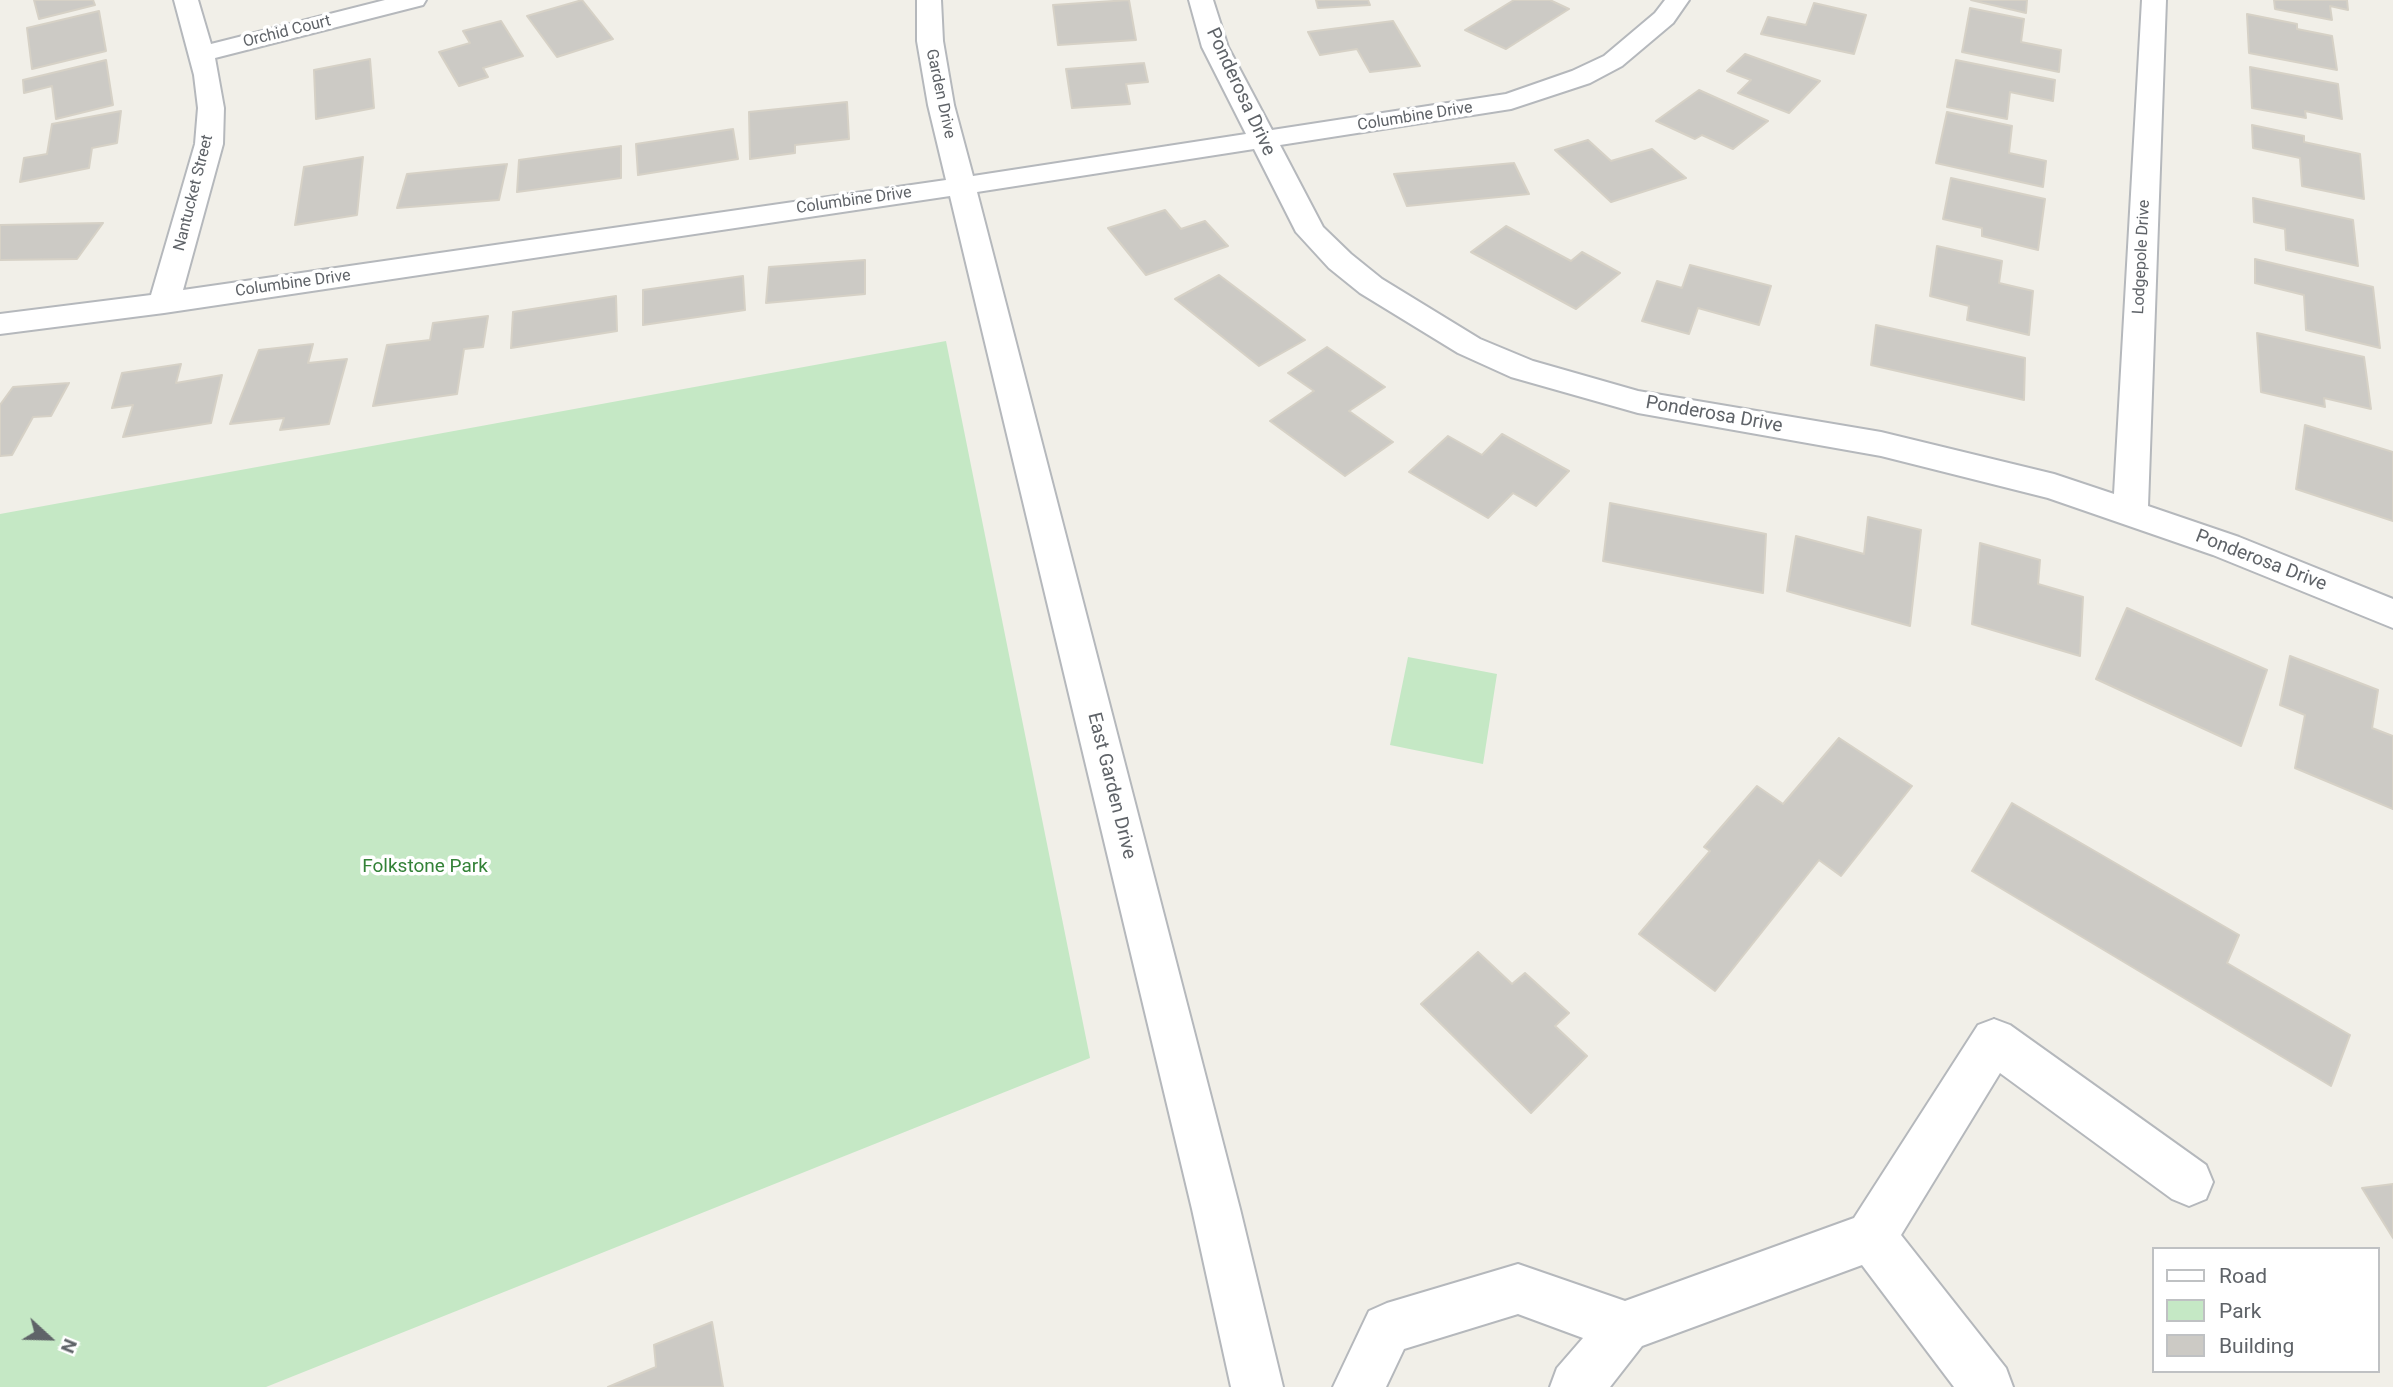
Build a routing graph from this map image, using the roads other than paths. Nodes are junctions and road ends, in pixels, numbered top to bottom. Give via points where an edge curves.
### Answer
1 (186, 0) edge
2 (414, 0) edge
3 (929, 0) edge
4 (1201, 0) edge
5 (1677, 0) edge
6 (2154, 0) edge
7 (201, 54) junction
8 (1262, 141) junction
9 (962, 186) junction
10 (164, 303) junction
11 (0, 324) edge
12 (2130, 513) junction
13 (2393, 614) edge
14 (2189, 1182) dead end
15 (1871, 1237) junction
16 (1625, 1327) junction
17 (1257, 1387) edge
18 (1360, 1387) edge
19 (1576, 1387) edge
20 (1987, 1387) edge

1 - 7 street, Nantucket Street
2 - 7 street, Orchid Court
3 - 9 street, Garden Drive via 930,41 941,106
4 - 8 street, Ponderosa Drive via 1215,47
5 - 8 street, Columbine Drive via 1664,18 1613,61 1511,101
6 - 12 street, Lodgepole Drive
7 - 10 street, Nantucket Street via 211,108 209,144
8 - 9 street, Columbine Drive
8 - 12 street, Ponderosa Drive via 1311,232 1340,261 1437,328 1501,360 1638,402 1881,444 2054,487
9 - 10 street, Columbine Drive
9 - 17 street, East Garden Drive
10 - 11 street, Columbine Drive
12 - 13 street, Ponderosa Drive via 2226,546
14 - 15 street via 1994,1041
15 - 16 street
15 - 20 street
16 - 18 street via 1518,1289 1387,1329
16 - 19 street

